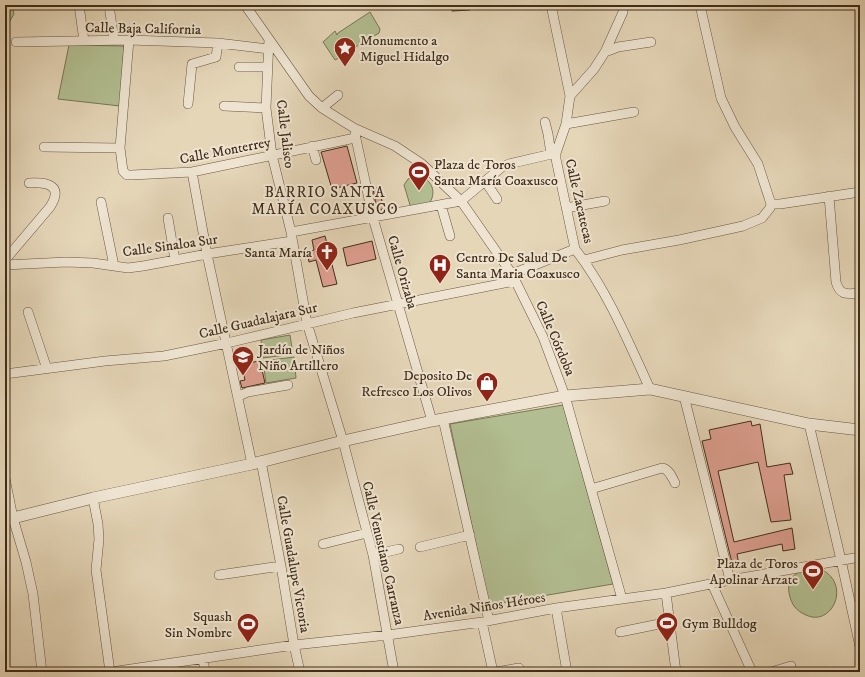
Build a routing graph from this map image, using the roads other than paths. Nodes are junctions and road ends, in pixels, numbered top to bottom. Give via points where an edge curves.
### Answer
1 (79, 5) edge
2 (109, 5) edge
3 (245, 5) edge
4 (551, 5) edge
5 (700, 5) edge
6 (623, 12) dead end
7 (269, 39) junction
8 (114, 40) junction
9 (129, 40) junction
10 (84, 41) junction
11 (16, 42) dead end
12 (651, 42) dead end
13 (218, 43) junction
14 (269, 49) junction
15 (605, 52) junction
16 (239, 67) dead end
17 (268, 67) junction
18 (338, 94) dead end
19 (570, 96) junction
20 (188, 104) dead end
21 (224, 106) dead end
22 (266, 108) junction
23 (322, 108) junction
24 (634, 112) dead end
25 (545, 122) dead end
26 (566, 124) junction
27 (354, 128) junction
28 (356, 138) junction
29 (312, 146) junction
30 (44, 147) dead end
31 (120, 148) junction
32 (553, 154) junction
33 (272, 155) junction
34 (316, 160) dead end
35 (192, 172) junction
36 (485, 181) junction
37 (29, 183) dead end
38 (860, 192) edge
39 (829, 196) junction
40 (497, 199) dead end
41 (461, 201) junction
42 (605, 201) dead end
43 (101, 202) dead end
44 (771, 204) junction
45 (441, 206) junction
46 (566, 208) junction
47 (168, 218) dead end
48 (373, 218) junction
49 (450, 236) dead end
50 (291, 237) junction
51 (574, 249) junction
52 (207, 254) junction
53 (5, 260) edge
54 (175, 260) junction
55 (584, 260) junction
56 (5, 266) edge
57 (114, 266) junction
58 (514, 277) junction
59 (860, 293) edge
60 (398, 305) junction
61 (28, 312) dead end
62 (307, 323) junction
63 (227, 343) junction
64 (47, 369) junction
65 (5, 374) edge
66 (288, 385) dead end
67 (650, 389) junction
68 (238, 396) junction
69 (565, 396) junction
70 (684, 396) junction
71 (438, 420) junction
72 (809, 424) junction
73 (860, 430) edge
74 (343, 441) junction
75 (256, 463) junction
76 (5, 478) edge
77 (675, 483) dead end
78 (591, 489) junction
79 (93, 498) junction
80 (9, 519) edge
81 (367, 533) junction
82 (470, 535) junction
83 (323, 544) dead end
84 (420, 547) dead end
85 (399, 549) dead end
86 (373, 555) junction
87 (860, 557) edge
88 (841, 560) junction
89 (281, 566) junction
90 (219, 575) dead end
91 (730, 580) junction
92 (712, 584) junction
93 (666, 593) junction
94 (622, 599) junction
95 (556, 608) junction
96 (485, 622) junction
97 (669, 622) junction
98 (620, 632) dead end
99 (388, 635) junction
100 (294, 645) junction
101 (860, 647) edge
102 (202, 658) junction
103 (791, 666) dead end
104 (519, 668) dead end
105 (42, 672) edge
106 (111, 672) edge
107 (205, 672) edge
108 (300, 672) edge
109 (394, 672) edge
110 (493, 672) edge
111 (496, 672) edge
112 (567, 672) edge
113 (676, 672) edge
114 (752, 672) edge
115 (771, 672) edge

1 - 10 street
2 - 8 street
3 - 7 street
4 - 19 street, Calle Zacatecas
5 - 44 street via 721,98 731,121 758,164
6 - 15 street
7 - 14 street, Calle Jalisco
7 - 23 street via 295,78
8 - 9 street, Calle Baja California
8 - 10 street, Calle Baja California
9 - 13 street, Calle Baja California
9 - 31 street
10 - 11 street, Calle Baja California
12 - 15 street via 618,47
13 - 14 street, Calle Baja California
13 - 20 street via 216,57 192,64
14 - 17 street, Calle Jalisco
15 - 19 street
16 - 17 street
17 - 22 street, Calle Jalisco
18 - 23 street
19 - 26 street, Calle Zacatecas
21 - 22 street
22 - 33 street, Calle Jalisco
23 - 27 street
24 - 26 street
25 - 32 street
26 - 32 street, Calle Zacatecas
27 - 28 street, Calle Orizaba
27 - 41 street, Calle Córdoba via 395,146 422,164
28 - 29 street, Calle Monterrey
28 - 48 street, Calle Orizaba
29 - 33 street, Calle Monterrey
29 - 34 street
30 - 31 street
31 - 35 street, Calle Monterrey via 122,171 127,175
32 - 36 street via 509,164
32 - 46 street, Calle Zacatecas
33 - 35 street, Calle Monterrey
33 - 50 street, Calle Jalisco
35 - 52 street, Calle Guadalupe Victoria
36 - 40 street
36 - 41 street
37 - 53 street via 49,184 54,190 55,200
38 - 39 street
39 - 44 street
39 - 59 street via 838,290
41 - 45 street, Calle Sinaloa Sur
41 - 58 street, Calle Córdoba
42 - 46 street
43 - 57 street
44 - 55 street via 762,218 743,226
45 - 48 street, Calle Sinaloa Sur
45 - 49 street
46 - 51 street, Calle Zacatecas
47 - 54 street
48 - 50 street, Calle Sinaloa Sur via 347,221
48 - 60 street, Calle Orizaba
50 - 52 street, Calle Sinaloa Sur
50 - 62 street, Calle Jalisco
51 - 55 street, Calle Zacatecas
51 - 58 street, Calle Guadalajara Sur
52 - 54 street, Calle Sinaloa Sur
52 - 63 street, Calle Guadalupe Victoria
54 - 57 street, Calle Sinaloa Sur via 128,268
55 - 67 street, Calle Zacatecas via 615,314
56 - 57 street, Calle Sinaloa Sur via 66,262
58 - 60 street, Calle Guadalajara Sur
58 - 69 street, Calle Córdoba via 542,337
60 - 62 street, Calle Guadalajara Sur
60 - 71 street, Calle Orizaba
61 - 64 street
62 - 63 street, Calle Guadalajara Sur
62 - 74 street, Calle Jalisco
63 - 64 street, Calle Guadalajara Sur via 164,356
63 - 68 street, Calle Guadalupe Victoria
64 - 65 street, Calle Guadalajara Sur
66 - 68 street
67 - 69 street
67 - 70 street
68 - 75 street, Calle Guadalupe Victoria
69 - 71 street
69 - 78 street, Calle Córdoba
70 - 72 street
70 - 91 street
71 - 74 street
71 - 82 street, Calle Orizaba
72 - 73 street
72 - 88 street
74 - 75 street
74 - 81 street, Calle Venustiano Carranza
75 - 79 street
75 - 89 street, Calle Guadalupe Victoria
76 - 80 street
77 - 78 street via 669,472 662,468
78 - 94 street, Calle Córdoba
79 - 80 street
79 - 106 street via 99,539 96,570
80 - 105 street via 26,562 33,594
81 - 83 street
81 - 86 street, Calle Venustiano Carranza
82 - 84 street
82 - 96 street, Calle Orizaba
85 - 86 street
86 - 99 street, Calle Venustiano Carranza
87 - 88 street, Avenida Niños Héroes
88 - 91 street, Avenida Niños Héroes
88 - 101 street
89 - 90 street
89 - 100 street, Calle Guadalupe Victoria
91 - 92 street, Avenida Niños Héroes
92 - 93 street, Avenida Niños Héroes
92 - 114 street
93 - 94 street, Avenida Niños Héroes
93 - 97 street
94 - 95 street, Avenida Niños Héroes
95 - 96 street, Avenida Niños Héroes
95 - 112 street
96 - 99 street, Avenida Niños Héroes
96 - 110 street, Calle Orizaba
97 - 98 street
97 - 113 street
99 - 100 street, Avenida Niños Héroes
99 - 109 street, Calle Venustiano Carranza
100 - 102 street, Avenida Niños Héroes
100 - 108 street, Calle Guadalupe Victoria
102 - 106 street, Avenida Niños Héroes
102 - 107 street
103 - 115 street
104 - 111 street

